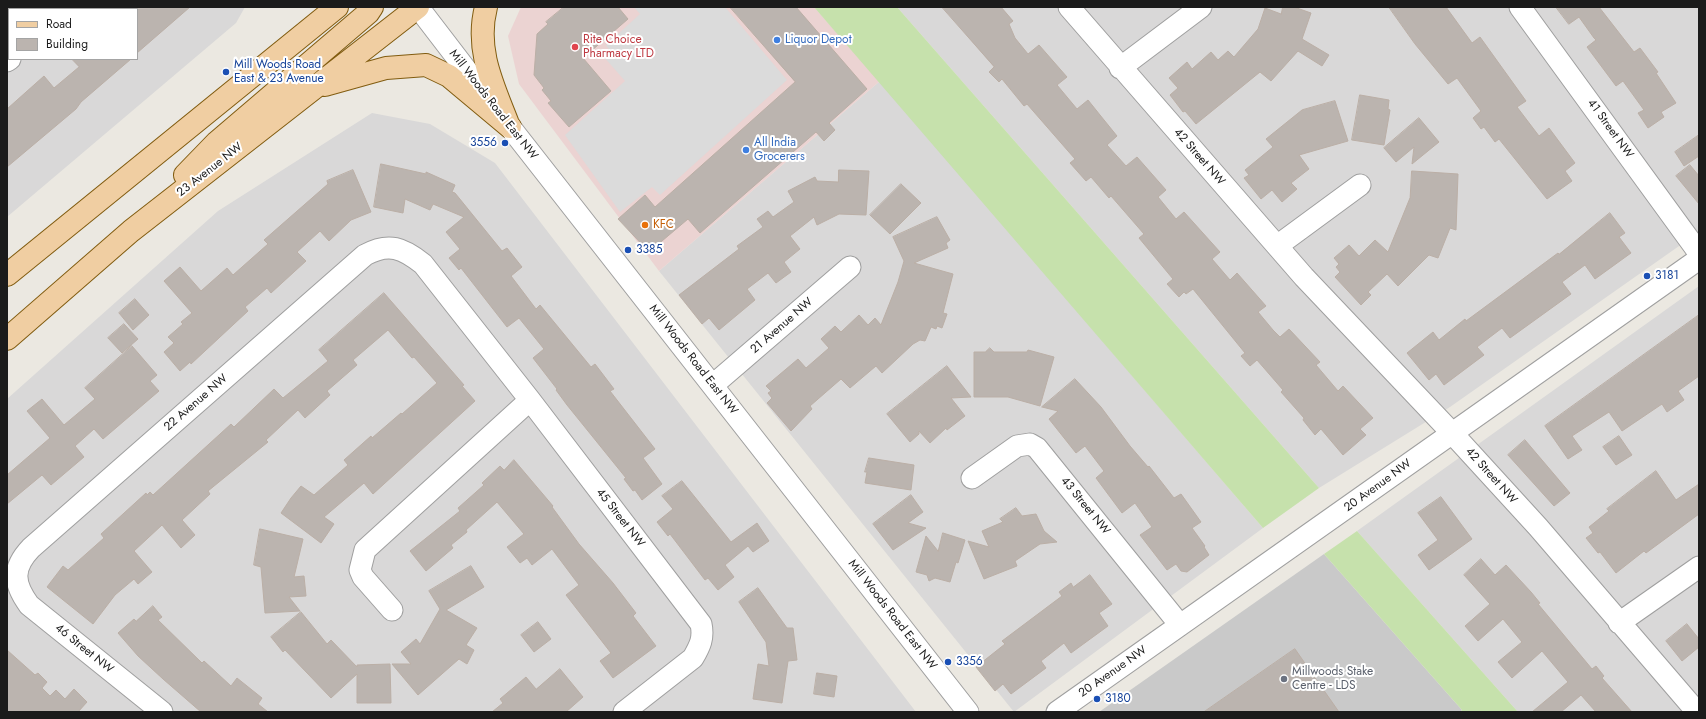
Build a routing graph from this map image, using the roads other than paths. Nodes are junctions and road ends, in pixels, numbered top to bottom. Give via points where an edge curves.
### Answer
1 (311, 7) edge
2 (337, 7) edge
3 (372, 7) edge
4 (418, 7) edge
5 (486, 7) edge
6 (1068, 7) edge
7 (1201, 7) edge
8 (1520, 7) edge
9 (281, 52) junction
10 (1120, 68) junction
11 (314, 88) junction
12 (510, 127) junction
13 (1360, 185) dead end
14 (131, 231) junction
15 (1277, 246) junction
16 (394, 248) joint
17 (1699, 253) edge
18 (1699, 259) edge
19 (850, 267) dead end
20 (7, 275) edge
21 (7, 339) edge
22 (713, 385) junction
23 (530, 400) junction
24 (1452, 433) junction
25 (972, 478) dead end
26 (1699, 567) edge
27 (16, 579) joint
28 (392, 610) dead end
29 (1619, 623) junction
30 (1180, 625) junction
31 (162, 712) edge
32 (624, 712) edge
33 (968, 712) edge
34 (1057, 712) edge
35 (1697, 712) edge

1 - 9 main road via 297,35
2 - 9 main road
3 - 14 main road via 217,142
4 - 11 main road, 23 Avenue NW
4 - 12 street, Mill Woods Road East NW
5 - 12 main road via 482,35 486,70
6 - 10 street, 42 Street NW
7 - 10 street
8 - 17 street, 41 Street NW
9 - 20 main road
10 - 15 street, 42 Street NW
11 - 12 main road via 386,68 426,65 449,76
11 - 14 main road, 23 Avenue NW
12 - 22 street, Mill Woods Road East NW
13 - 15 street
14 - 21 main road, 23 Avenue NW
15 - 24 street, 42 Street NW
16 - 23 street, 45 Street NW via 404,251 423,264
16 - 27 street, 22 Avenue NW via 375,250 365,255 36,543 20,561
18 - 24 street, 20 Avenue NW
19 - 22 street, 21 Avenue NW
22 - 33 street, Mill Woods Road East NW
23 - 28 street via 365,550 360,570 363,577
23 - 32 street, 45 Street NW via 698,619 702,630 700,647 693,658
24 - 29 street, 42 Street NW
24 - 30 street, 20 Avenue NW
25 - 30 street, 43 Street NW via 1017,446 1030,444 1037,448
26 - 29 street
27 - 31 street, 46 Street NW via 18,588 29,605
29 - 35 street, 42 Street NW
30 - 34 street, 20 Avenue NW

